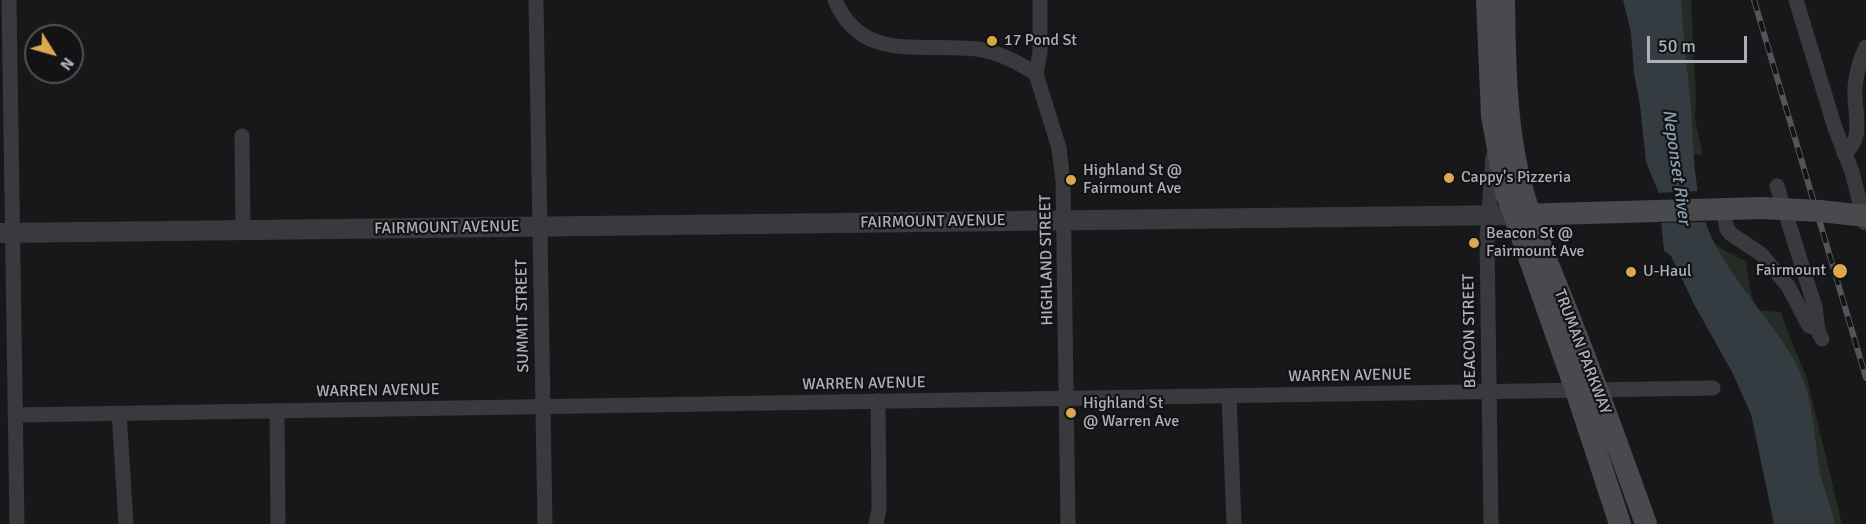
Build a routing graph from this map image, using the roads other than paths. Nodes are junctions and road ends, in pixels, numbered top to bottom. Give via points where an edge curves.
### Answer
1 (9, 0) edge
2 (536, 0) edge
3 (834, 0) edge
4 (1040, 0) edge
5 (1487, 0) edge
6 (1504, 0) edge
7 (1796, 0) edge
8 (1866, 47) edge
9 (1036, 74) junction
10 (242, 136) dead end
11 (1495, 139) junction
12 (1844, 153) junction
13 (1777, 186) dead end
14 (1718, 210) junction
15 (1488, 215) junction
16 (1522, 215) junction
17 (1866, 216) edge
18 (1064, 220) junction
19 (1866, 225) edge
20 (540, 226) junction
21 (243, 230) junction
22 (6, 233) edge
23 (1713, 388) dead end
24 (1587, 390) junction
25 (1489, 391) junction
26 (1229, 396) junction
27 (1067, 398) junction
28 (878, 401) junction
29 (543, 407) junction
30 (278, 411) junction
31 (119, 414) junction
32 (15, 415) junction
33 (0, 475) edge
34 (16, 475) junction
35 (17, 524) edge
36 (126, 524) edge
37 (278, 524) edge
38 (545, 524) edge
39 (876, 524) edge
40 (1068, 524) edge
41 (1234, 524) edge
42 (1491, 524) edge
43 (1620, 524) edge
44 (1646, 524) edge

1 - 22 street
2 - 20 street, SUMMIT STREET
3 - 9 street via 850,26 872,40 898,46 987,51
4 - 9 street, HIGHLAND STREET
5 - 11 main road, TRUMAN PARKWAY
6 - 16 main road, TRUMAN PARKWAY via 1509,118
7 - 12 street
8 - 12 street via 1855,89 1859,132 1853,147
9 - 18 street, HIGHLAND STREET via 1061,158
10 - 21 street
11 - 15 street, BEACON STREET
11 - 16 main road, TRUMAN PARKWAY via 1503,179
12 - 19 street
13 - 14 street via 1820,334 1809,326 1788,286 1761,254 1727,229
14 - 16 main road, FAIRMOUNT AVENUE
14 - 17 main road, FAIRMOUNT AVENUE, bridge via 1761,208
15 - 16 street, FAIRMOUNT AVENUE
15 - 18 street, FAIRMOUNT AVENUE
15 - 25 street, BEACON STREET
16 - 24 main road, TRUMAN PARKWAY
18 - 20 street, FAIRMOUNT AVENUE
18 - 27 street, HIGHLAND STREET
20 - 21 street, FAIRMOUNT AVENUE
20 - 29 street, SUMMIT STREET
21 - 22 street, FAIRMOUNT AVENUE
22 - 32 street
23 - 24 street, WARREN AVENUE
24 - 25 street, WARREN AVENUE
24 - 43 main road, TRUMAN PARKWAY
24 - 44 main road, TRUMAN PARKWAY
25 - 26 street, WARREN AVENUE
25 - 42 street, BEACON STREET
26 - 27 street, WARREN AVENUE
26 - 41 street
27 - 28 street, WARREN AVENUE
27 - 40 street, HIGHLAND STREET
28 - 29 street, WARREN AVENUE
28 - 39 street
29 - 30 street, WARREN AVENUE
29 - 38 street, SUMMIT STREET
30 - 31 street, WARREN AVENUE
30 - 37 street
31 - 32 street, WARREN AVENUE
31 - 36 street
32 - 34 street
33 - 34 street
34 - 35 street

